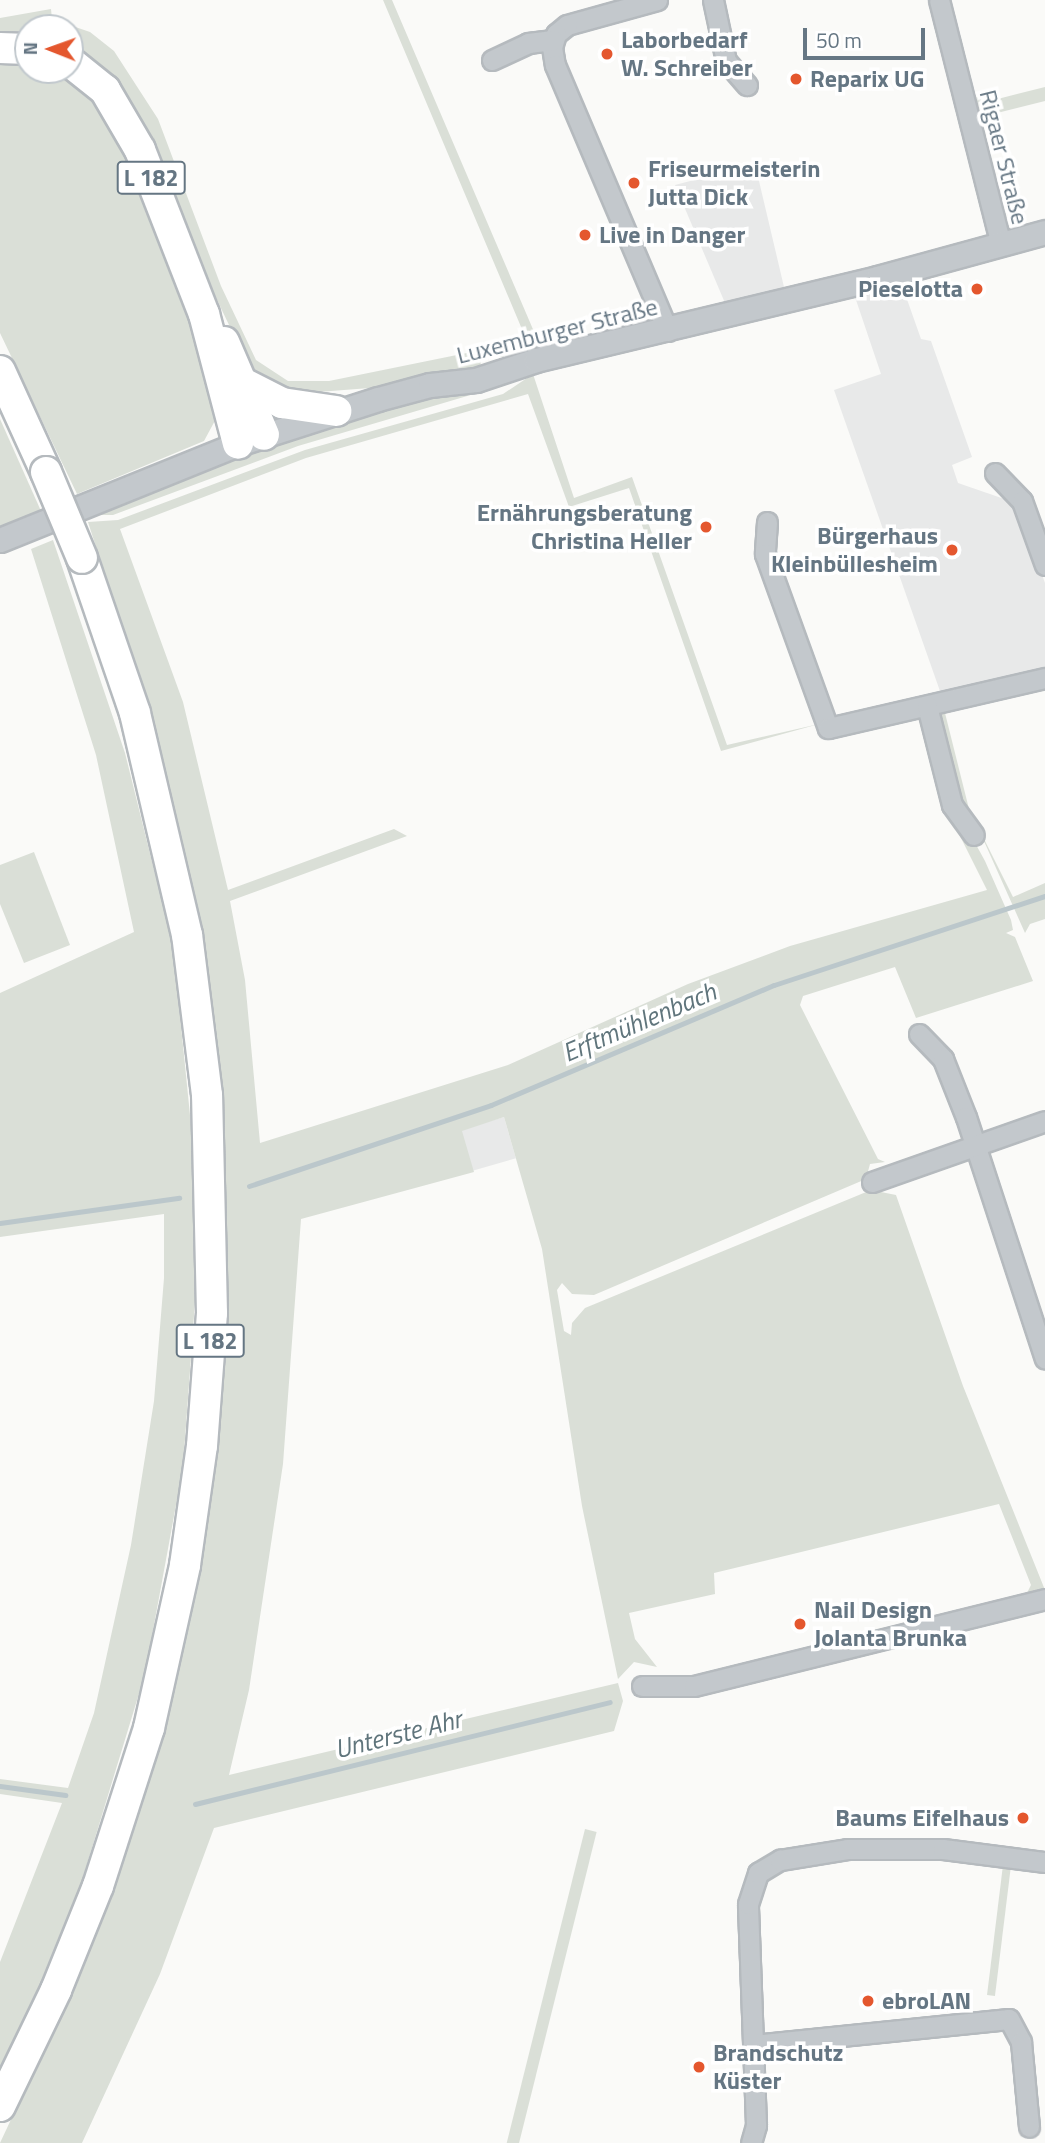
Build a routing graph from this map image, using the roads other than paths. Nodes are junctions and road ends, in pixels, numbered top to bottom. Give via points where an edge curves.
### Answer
1 (649, 0) edge
2 (713, 0) edge
3 (939, 0) edge
4 (553, 40) junction
5 (492, 60) dead end
6 (84, 73) edge
7 (747, 85) dead end
8 (1045, 232) edge
9 (1001, 245) junction
10 (204, 314) junction
11 (668, 331) junction
12 (0, 371) edge
13 (245, 384) junction
14 (336, 411) junction
15 (251, 439) junction
16 (995, 472) dead end
17 (767, 522) dead end
18 (0, 540) edge
19 (1045, 565) edge
20 (1045, 678) edge
21 (927, 706) junction
22 (974, 835) dead end
23 (919, 1034) dead end
24 (1045, 1121) edge
25 (974, 1146) junction
26 (872, 1182) dead end
27 (1045, 1358) edge
28 (1045, 1599) edge
29 (642, 1686) dead end
30 (1045, 1862) edge
31 (753, 2045) junction
32 (0, 2106) edge
33 (1029, 2127) dead end
34 (751, 2143) edge

1 - 4 street via 567,25
2 - 7 street via 726,61
3 - 9 street, Rigaer Straße
4 - 5 street via 528,43
4 - 11 street via 555,65
6 - 10 main road, L 182 via 105,90 130,128
8 - 9 street, Luxemburger Straße
9 - 11 street, Luxemburger Straße
10 - 13 main road, L 182
10 - 15 main road, L 182
11 - 14 street, Luxemburger Straße
12 - 32 main road, L 182, bridge via 82,558 135,713 187,934 207,1095 212,1313 202,1446 185,1565 149,1728 98,1886 56,1990
13 - 14 main road via 282,403
13 - 15 main road, L 182
14 - 15 street, Luxemburger Straße
15 - 18 street, Luxemburger Straße
16 - 19 street via 1022,501
17 - 21 street via 765,554 828,728
20 - 21 street
21 - 22 street via 952,805
23 - 25 street via 943,1059
24 - 25 street
25 - 26 street
25 - 27 street
28 - 29 street via 694,1686
30 - 31 street via 898,1847 806,1854 764,1868 751,1886 748,1904
31 - 33 street via 1009,2019 1021,2042
31 - 34 street via 756,2125

